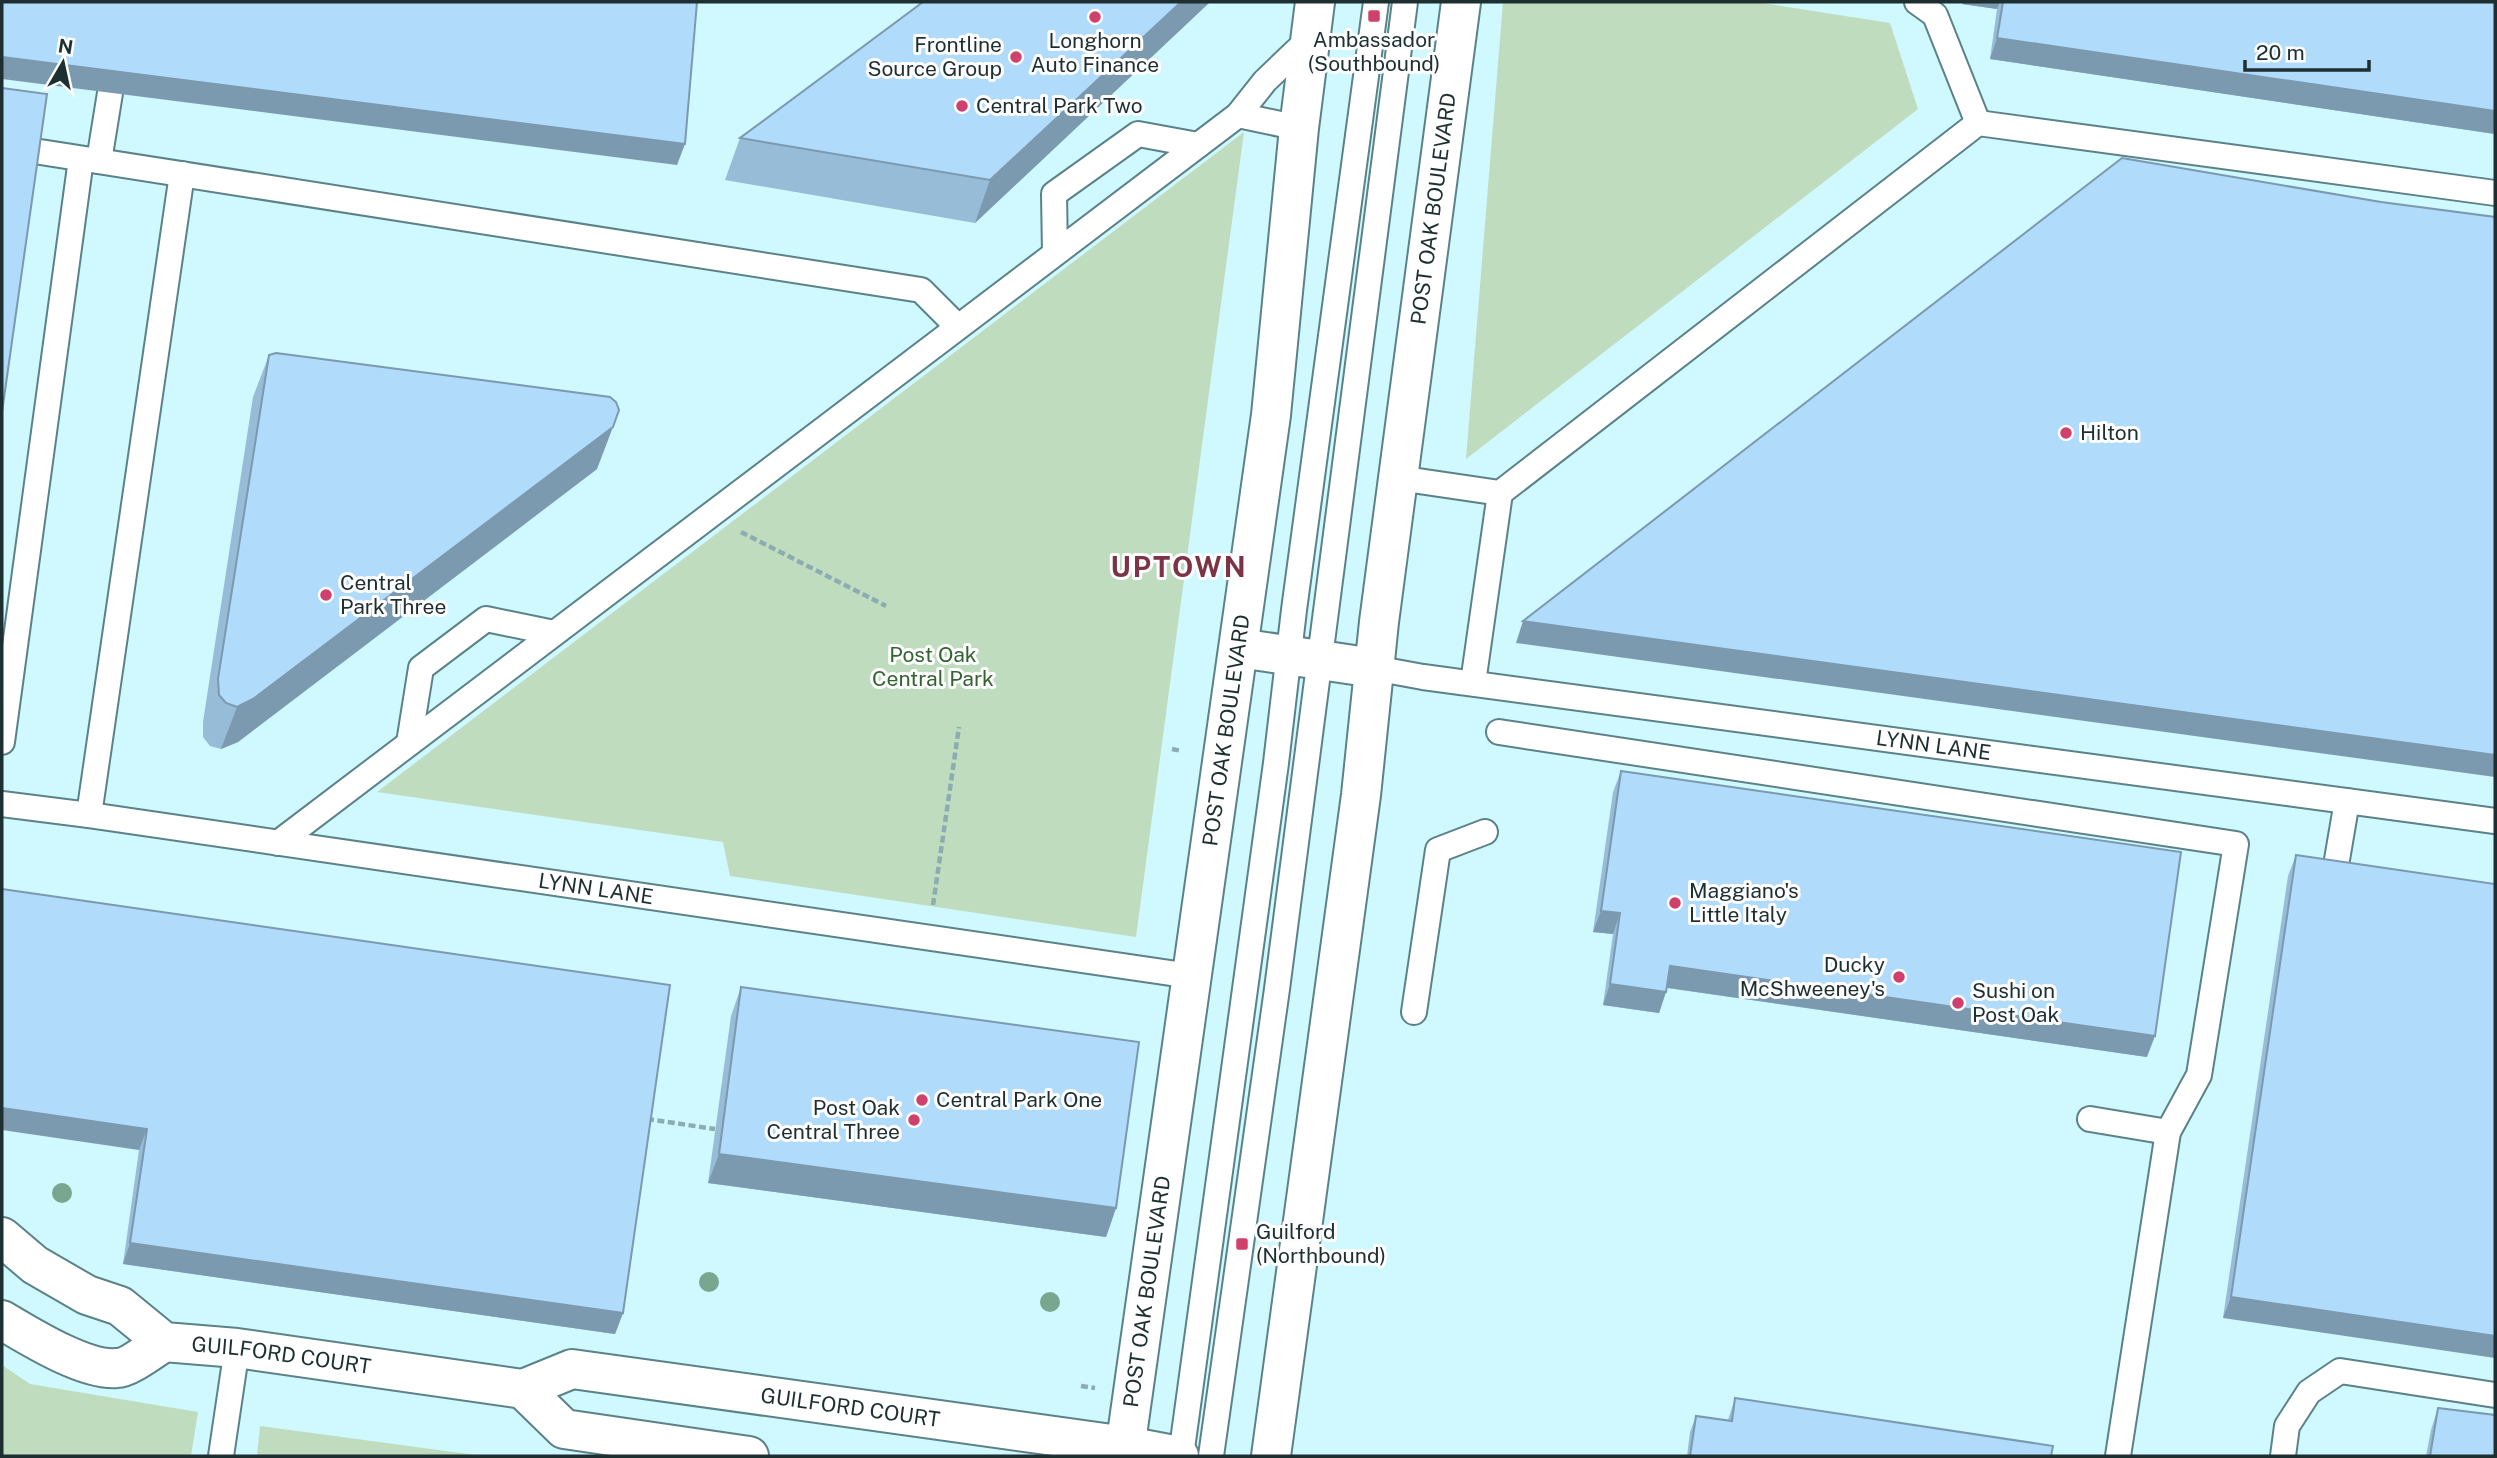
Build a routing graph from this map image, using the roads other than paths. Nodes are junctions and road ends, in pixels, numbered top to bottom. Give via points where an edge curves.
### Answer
1 (1376, 2) edge
2 (1405, 2) edge
3 (1461, 2) edge
4 (1917, 2) edge
5 (1312, 20) edge
6 (110, 93) edge
7 (1238, 115) junction
8 (1978, 122) junction
9 (1299, 128) junction
10 (1198, 145) junction
11 (34, 151) edge
12 (90, 160) junction
13 (182, 174) junction
14 (2489, 200) edge
15 (1055, 253) junction
16 (958, 327) junction
17 (1398, 478) junction
18 (1500, 493) junction
19 (554, 633) junction
20 (1239, 648) junction
21 (1303, 658) junction
22 (1374, 668) junction
23 (1473, 682) junction
24 (1499, 732) dead end
25 (2, 742) edge
26 (409, 743) junction
27 (2347, 801) junction
28 (2, 804) edge
29 (89, 815) junction
30 (2495, 821) edge
31 (1485, 832) dead end
32 (278, 843) junction
33 (2333, 883) edge
34 (1191, 976) junction
35 (1414, 1012) dead end
36 (2090, 1119) dead end
37 (2168, 1132) junction
38 (2, 1237) edge
39 (2, 1320) edge
40 (164, 1342) junction
41 (237, 1348) junction
42 (523, 1389) junction
43 (2495, 1395) edge
44 (1125, 1451) edge
45 (221, 1456) edge
46 (749, 1456) edge
47 (1180, 1456) edge
48 (1212, 1456) edge
49 (1271, 1456) edge
50 (2118, 1456) edge
51 (2283, 1456) edge

1 - 21 lane
2 - 21 lane
3 - 17 main road, POST OAK BOULEVARD
4 - 8 lane via 1934,15
5 - 7 lane
5 - 9 main road, POST OAK BOULEVARD
6 - 12 lane
7 - 9 lane
7 - 10 lane
8 - 14 lane
8 - 18 lane
9 - 20 main road, POST OAK BOULEVARD via 1271,415
10 - 15 lane
10 - 15 lane via 1138,134 1054,194
11 - 12 lane
12 - 13 lane
12 - 25 lane
13 - 16 lane via 921,290
13 - 29 lane
15 - 16 lane
16 - 19 lane
17 - 18 lane
17 - 22 main road, POST OAK BOULEVARD
18 - 23 lane
19 - 26 lane
19 - 26 lane via 486,619 421,668
20 - 21 main road
20 - 34 main road, POST OAK BOULEVARD
21 - 22 main road
21 - 47 lane
21 - 48 lane via 1266,1070
22 - 23 lane, LYNN LANE
22 - 49 main road, POST OAK BOULEVARD via 1361,795
23 - 27 lane, LYNN LANE
24 - 37 lane via 2236,844 2199,1075
26 - 32 lane
27 - 30 lane, LYNN LANE
27 - 33 lane
28 - 29 lane, LYNN LANE
29 - 32 lane, LYNN LANE
31 - 35 lane via 1438,850
32 - 34 lane, LYNN LANE
34 - 44 main road, POST OAK BOULEVARD
36 - 37 lane
37 - 50 lane
38 - 40 main road, GUILFORD COURT via 35,1265 87,1295 120,1306
39 - 40 main road, GUILFORD COURT via 52,1348 101,1367 120,1369
40 - 41 main road, GUILFORD COURT
41 - 42 main road, GUILFORD COURT
41 - 45 lane
42 - 44 main road, GUILFORD COURT via 572,1369
42 - 46 main road via 564,1429
43 - 51 lane via 2340,1371 2309,1392 2287,1426
44 - 47 main road, GUILFORD COURT

